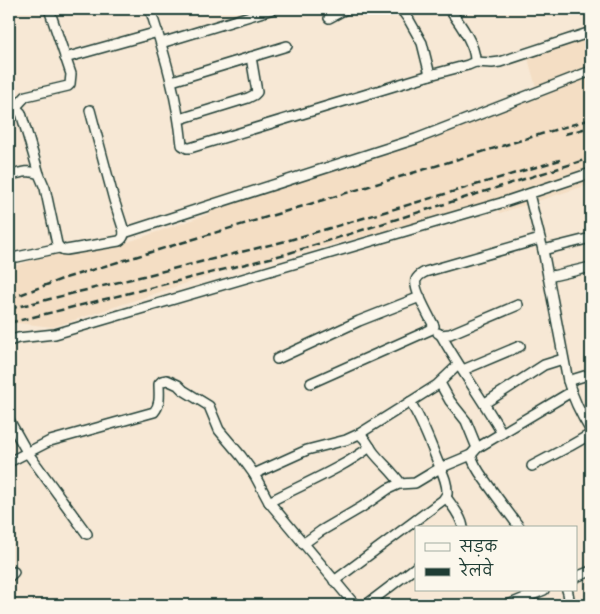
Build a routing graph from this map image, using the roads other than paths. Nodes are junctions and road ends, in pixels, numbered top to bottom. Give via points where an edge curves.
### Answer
1 (49, 9) edge
2 (150, 9) edge
3 (273, 9) edge
4 (346, 9) edge
5 (401, 9) edge
6 (449, 9) edge
7 (329, 18) dead end
8 (158, 32) junction
9 (591, 32) edge
10 (161, 43) junction
11 (287, 46) dead end
12 (251, 57) junction
13 (65, 58) junction
14 (475, 62) junction
15 (591, 71) edge
16 (430, 75) junction
17 (172, 81) junction
18 (11, 110) edge
19 (90, 110) dead end
20 (180, 119) junction
21 (591, 173) edge
22 (39, 174) junction
23 (9, 176) edge
24 (529, 194) junction
25 (124, 233) junction
26 (591, 238) edge
27 (540, 239) junction
28 (59, 248) junction
29 (543, 250) junction
30 (17, 257) dead end
31 (591, 267) edge
32 (548, 277) junction
33 (420, 296) junction
34 (518, 305) dead end
35 (434, 326) junction
36 (441, 335) junction
37 (9, 340) edge
38 (520, 346) dead end
39 (277, 359) dead end
40 (563, 359) junction
41 (460, 368) junction
42 (591, 374) edge
43 (568, 381) junction
44 (311, 383) dead end
45 (440, 383) junction
46 (571, 392) junction
47 (410, 402) junction
48 (485, 402) junction
49 (9, 420) edge
50 (591, 432) edge
51 (502, 433) junction
52 (359, 434) junction
53 (370, 447) junction
54 (474, 451) junction
55 (27, 452) junction
56 (9, 462) edge
57 (532, 466) dead end
58 (440, 468) junction
59 (254, 474) junction
60 (401, 484) junction
61 (446, 497) junction
62 (269, 502) junction
63 (463, 526) edge
64 (519, 526) edge
65 (87, 534) dead end
66 (304, 544) junction
67 (415, 567) edge
68 (591, 571) edge
69 (578, 576) edge
70 (334, 581) junction
71 (539, 592) edge
72 (567, 592) edge
73 (356, 605) edge
74 (366, 605) edge
75 (508, 605) edge
76 (570, 605) edge

1 - 13 street
2 - 8 street
3 - 10 street
4 - 7 street
5 - 16 street via 422,43
6 - 14 street via 467,34
8 - 10 street
8 - 13 street
9 - 14 street via 500,62
10 - 17 street
11 - 12 street
12 - 17 street
12 - 20 street via 254,95
13 - 18 street via 71,80 68,86 26,96
14 - 16 street
15 - 25 street via 416,139
16 - 20 street via 190,148 182,145
17 - 20 street
18 - 22 street via 21,113
19 - 25 street
21 - 24 street
22 - 23 street via 28,171
22 - 28 street
24 - 27 street
24 - 37 street via 55,334
25 - 28 street via 119,241 66,250
26 - 29 street
27 - 29 street
27 - 33 street via 425,272 416,280
28 - 30 street
29 - 32 street
31 - 32 street
32 - 40 street
33 - 35 street
33 - 39 street
34 - 36 street
35 - 36 street
35 - 44 street via 408,341
36 - 41 street
38 - 41 street
40 - 43 street
40 - 48 street via 544,365
41 - 45 street
41 - 48 street
42 - 43 street
43 - 46 street
45 - 47 street
45 - 54 street via 466,421
46 - 50 street
46 - 51 street
47 - 52 street
47 - 58 street
48 - 51 street
49 - 55 street
50 - 57 street
51 - 54 street
52 - 53 street
52 - 59 street via 307,450
53 - 60 street
53 - 62 street via 348,462
54 - 58 street
54 - 64 street via 476,466
55 - 56 street
55 - 59 street via 50,442 154,412 159,403 159,384 167,380 209,406 219,430
55 - 65 street
58 - 60 street via 415,483
58 - 61 street via 448,489
59 - 62 street
60 - 66 street via 388,489
61 - 63 street
61 - 70 street
62 - 66 street
66 - 70 street
67 - 74 street
68 - 69 street
70 - 73 street
71 - 75 street
72 - 76 street

